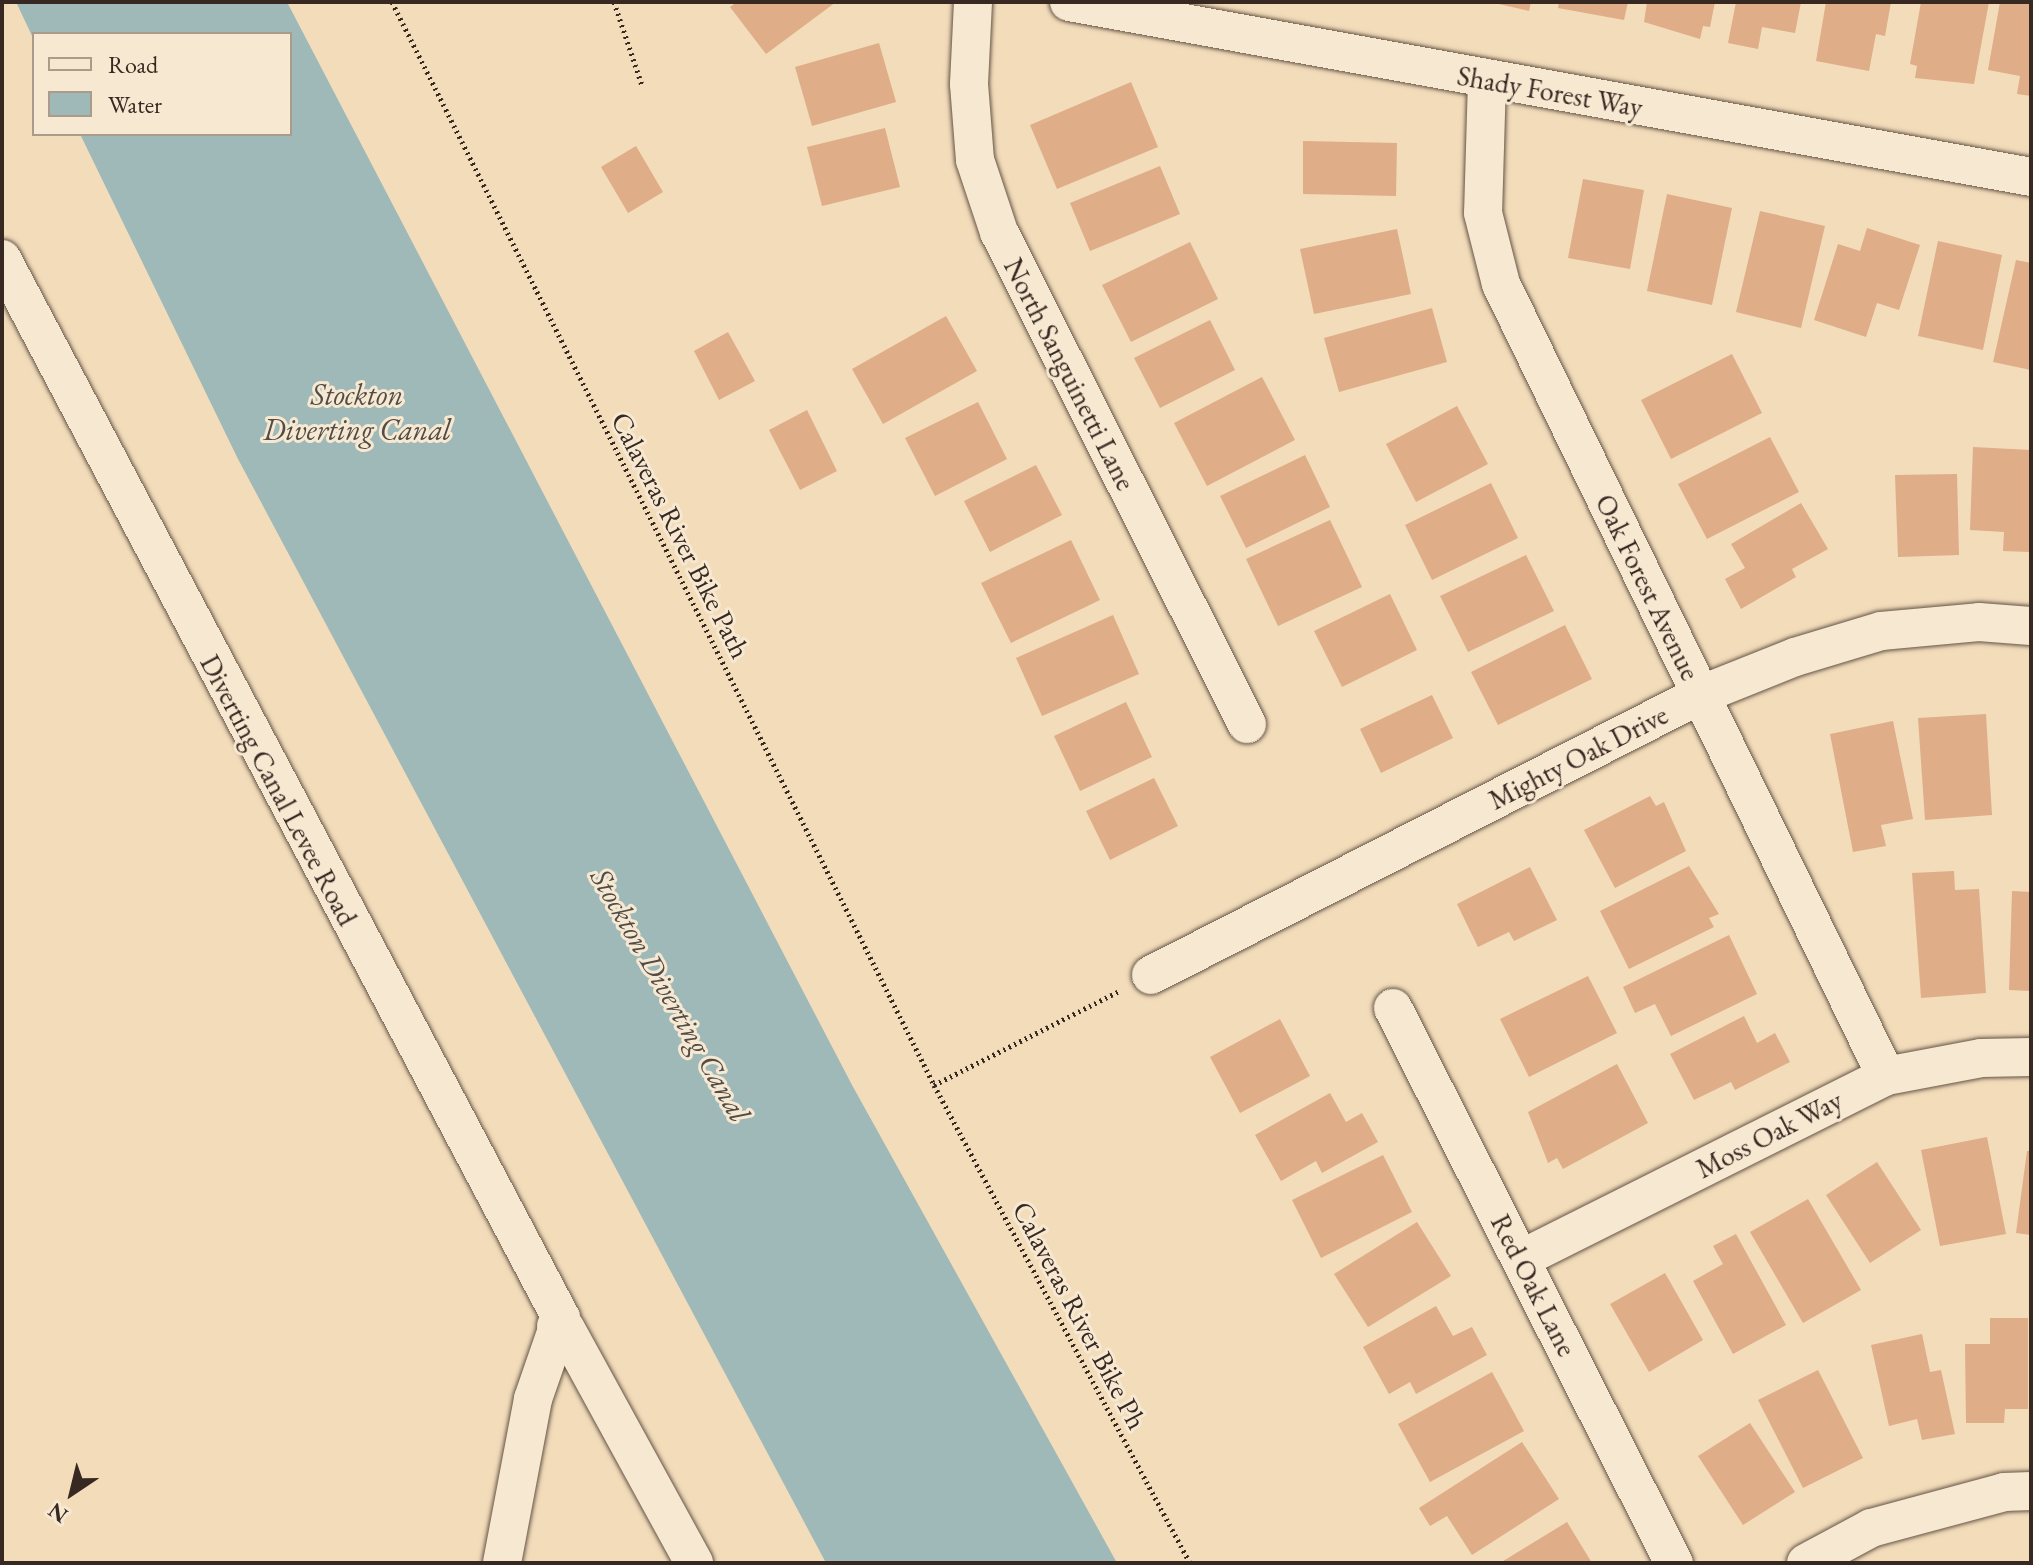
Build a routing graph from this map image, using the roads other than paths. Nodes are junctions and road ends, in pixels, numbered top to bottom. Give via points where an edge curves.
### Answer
1 (973, 2) edge
2 (1069, 2) edge
3 (1487, 80) junction
4 (2031, 177) edge
5 (2, 259) edge
6 (2031, 626) edge
7 (1700, 695) junction
8 (1247, 724) dead end
9 (1151, 975) road end
10 (1393, 1008) dead end
11 (2031, 1057) edge
12 (1886, 1076) junction
13 (1521, 1259) junction
14 (558, 1322) junction
15 (2031, 1491) edge
16 (502, 1563) edge
17 (694, 1563) edge
18 (1674, 1563) edge
19 (1806, 1563) edge

1 - 8 street, North Sanguinetti Lane via 969,84 975,160 999,232
2 - 3 street, Shady Forest Way
3 - 4 street, Shady Forest Way
3 - 7 street, Oak Forest Avenue via 1483,213 1501,284
5 - 14 street, Diverting Canal Levee Road
6 - 7 street, Mighty Oak Drive via 1979,622 1881,631
7 - 9 street, Mighty Oak Drive
7 - 12 street, Oak Forest Avenue
10 - 13 street, Red Oak Lane
11 - 12 street, Moss Oak Way via 1981,1058
12 - 13 street, Moss Oak Way
13 - 18 street, Red Oak Lane
14 - 16 street via 533,1399
14 - 17 street
15 - 19 street via 2004,1492 1871,1528

